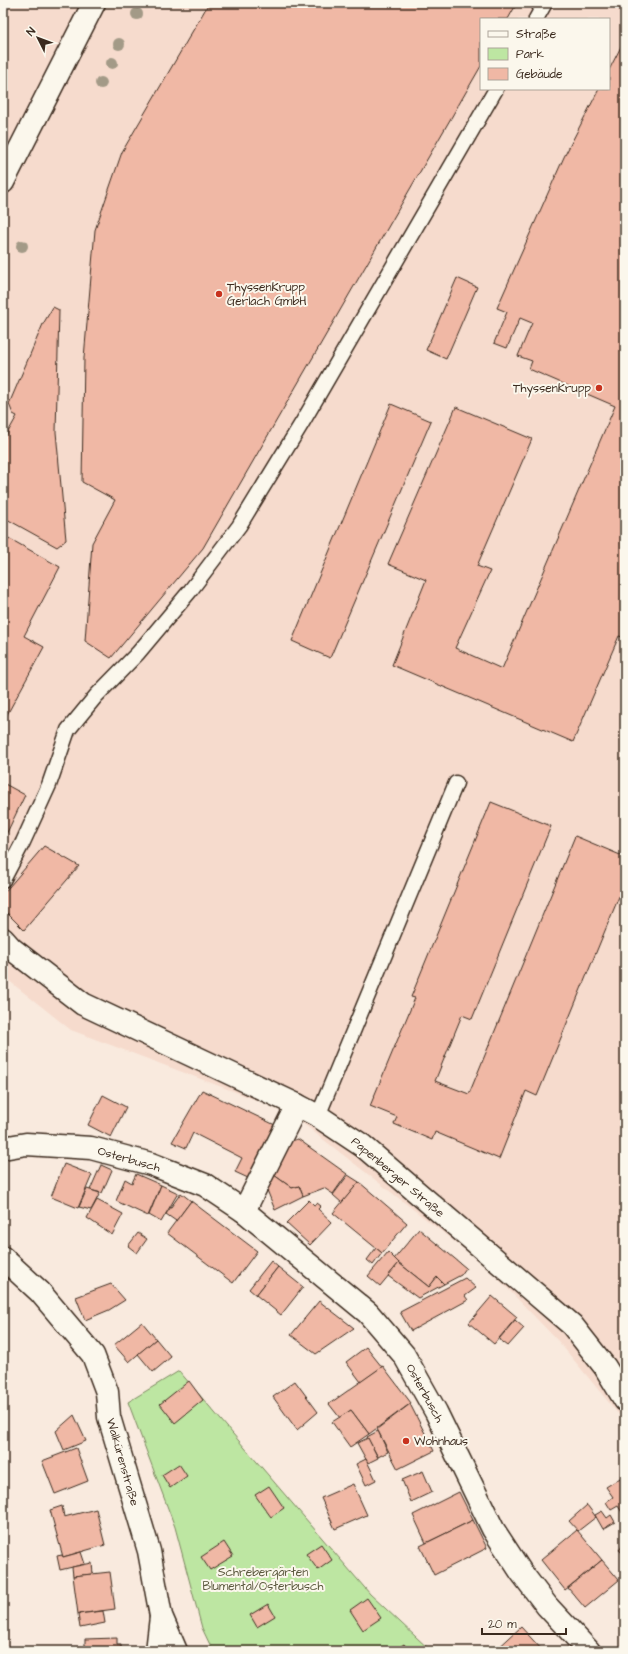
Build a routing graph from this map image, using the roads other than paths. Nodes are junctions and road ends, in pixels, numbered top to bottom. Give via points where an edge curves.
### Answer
1 (94, 3) edge
2 (545, 3) edge
3 (537, 18) edge
4 (495, 90) edge
5 (3, 182) edge
6 (456, 783) dead end
7 (3, 880) edge
8 (3, 939) edge
9 (297, 1105) junction
10 (318, 1116) junction
11 (3, 1148) edge
12 (244, 1211) junction
13 (3, 1258) edge
14 (625, 1400) edge
15 (161, 1616) junction
16 (157, 1651) edge
17 (176, 1651) edge
18 (589, 1651) edge

1 - 5 street
2 - 3 lane
4 - 7 lane via 239,526 138,654 96,696 68,730 49,785 24,842
6 - 10 lane
8 - 9 street, Papenberger Straße via 12,949 83,1004
9 - 10 street, Papenberger Straße
9 - 12 street
10 - 14 street, Papenberger Straße via 363,1146 572,1325 605,1368
11 - 12 street, Osterbusch via 26,1144 91,1148 123,1155 205,1185
12 - 18 street, Osterbusch via 368,1313 404,1355 436,1412 493,1529 547,1606
13 - 15 street, Walkürenstraße via 40,1292 93,1354 107,1392 109,1417 149,1551
15 - 16 street
15 - 17 street, Walkürenstraße

